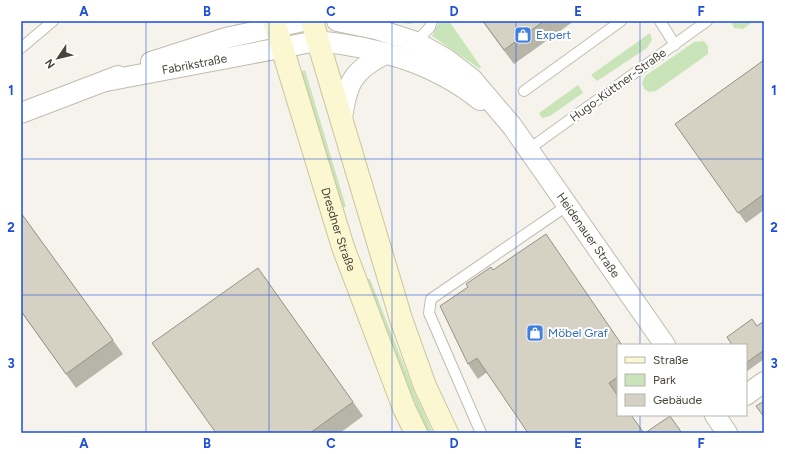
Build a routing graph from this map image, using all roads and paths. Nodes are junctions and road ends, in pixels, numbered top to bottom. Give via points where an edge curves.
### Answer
1 (53, 21) edge
2 (236, 21) edge
3 (303, 21) edge
4 (337, 21) edge
5 (432, 21) edge
6 (621, 21) edge
7 (660, 21) edge
8 (707, 21) edge
9 (275, 24) edge
10 (314, 31) edge
11 (226, 38) junction
12 (416, 42) junction
13 (675, 45) junction
14 (21, 48) edge
15 (282, 48) junction
16 (387, 52) junction
17 (106, 81) junction
18 (524, 91) dead end
19 (21, 113) edge
20 (342, 118) junction
21 (512, 126) junction
22 (529, 149) junction
23 (568, 205) junction
24 (664, 344) edge
25 (764, 382) edge
26 (747, 394) edge
27 (717, 416) edge
28 (416, 433) edge
29 (447, 433) edge
30 (481, 433) edge
31 (727, 433) edge

1 - 14 lane
2 - 11 street, Fabrikstraße
3 - 9 street, Fabrikstraße
4 - 12 street, Heidenauer Straße via 376,29
5 - 12 lane via 430,27
6 - 18 lane
7 - 13 lane
8 - 13 lane, Hugo-Küttner-Straße
9 - 11 street, Fabrikstraße
9 - 15 main road, Dresdner Straße
10 - 15 street, Fabrikstraße
10 - 16 street, Heidenauer Straße via 348,44
10 - 20 main road
11 - 17 street, Fabrikstraße via 157,60
12 - 21 street, Heidenauer Straße via 461,69
13 - 22 lane, Hugo-Küttner-Straße
15 - 17 street, Fabrikstraße
15 - 28 main road, Dresdner Straße via 343,247 404,408
16 - 20 street via 369,62 351,81
16 - 21 street, Heidenauer Straße via 427,67 452,81 473,94
17 - 19 street, Fabrikstraße
20 - 29 main road via 401,319 425,386
21 - 22 street, Heidenauer Straße
22 - 23 street, Heidenauer Straße
23 - 24 street, Heidenauer Straße
23 - 30 lane via 431,299 429,313
25 - 26 street
27 - 31 street

